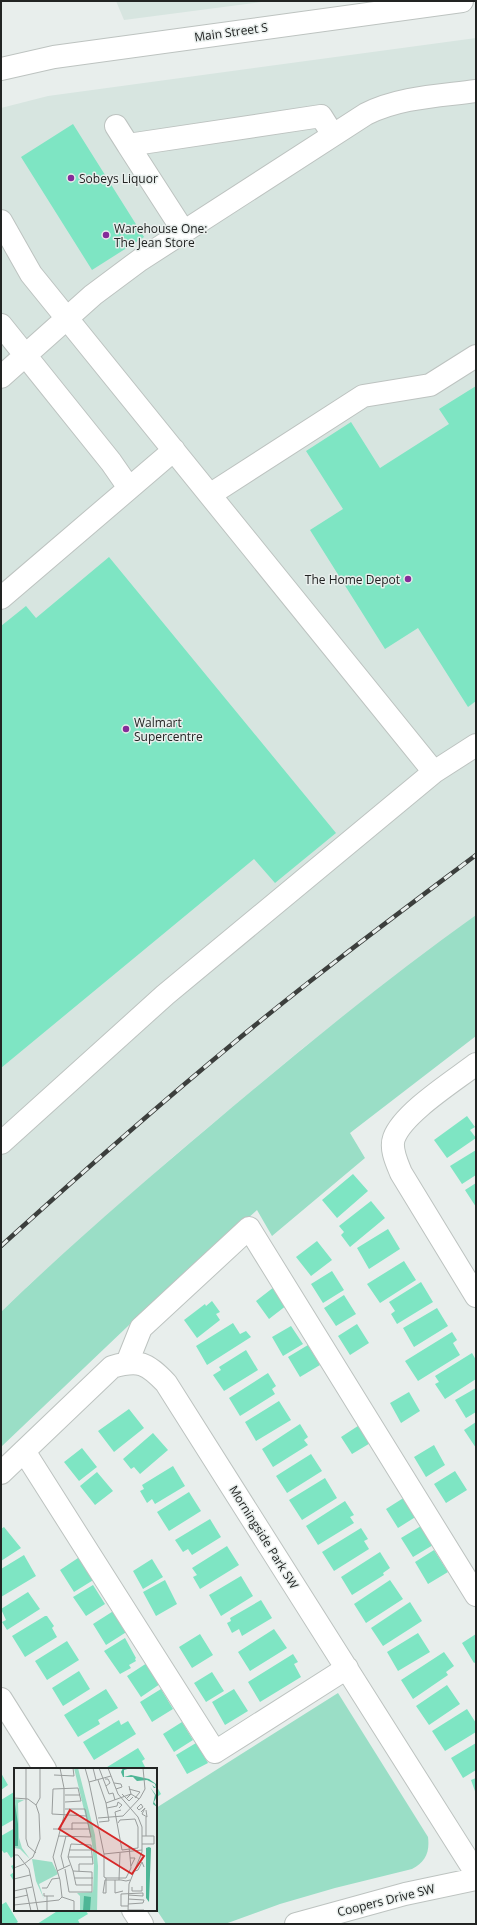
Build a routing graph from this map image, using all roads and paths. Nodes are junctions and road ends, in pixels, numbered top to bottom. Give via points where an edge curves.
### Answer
1 (462, 1) edge
2 (383, 6) edge
3 (1, 69) edge
4 (476, 91) edge
5 (116, 126) dead end
6 (333, 135) junction
7 (128, 145) junction
8 (1, 221) edge
9 (184, 232) junction
10 (1, 248) edge
11 (31, 274) junction
12 (67, 318) junction
13 (1, 325) edge
14 (26, 356) junction
15 (476, 356) edge
16 (1, 377) edge
17 (174, 450) junction
18 (129, 488) junction
19 (211, 494) junction
20 (1, 598) edge
21 (476, 745) edge
22 (434, 772) junction
23 (476, 1064) edge
24 (1, 1143) edge
25 (476, 1296) edge
26 (127, 1363) junction
27 (24, 1451) junction
28 (1, 1473) edge
29 (476, 1595) edge
30 (347, 1668) junction
31 (1, 1699) edge
32 (44, 1768) edge
33 (476, 1873) edge
34 (476, 1879) edge
35 (134, 1911) edge
36 (142, 1924) edge
37 (296, 1924) edge

1 - 2 street, Main Street S
2 - 3 street, Main Street S via 54,57
4 - 6 street via 382,106
5 - 7 street
6 - 7 street via 321,116
6 - 9 street
7 - 9 street
8 - 11 street
9 - 12 street via 140,260
10 - 11 street
11 - 12 street
12 - 14 street
12 - 17 street
13 - 14 street
14 - 16 street
14 - 18 street
15 - 19 street via 430,385 363,396
17 - 18 street
17 - 19 street
18 - 20 street
19 - 22 street
21 - 22 street
22 - 24 street via 165,995
23 - 25 street via 414,1112 400,1126 393,1139 394,1157 401,1174
26 - 27 street via 112,1367
26 - 29 street via 141,1328 249,1228
26 - 30 street, Morningside Park SW via 141,1363 155,1371 166,1383
27 - 28 street
27 - 30 street via 215,1752
30 - 33 street, Morningside Park SW
31 - 32 street
34 - 37 street, Coopers Drive SW via 406,1894
35 - 36 street

